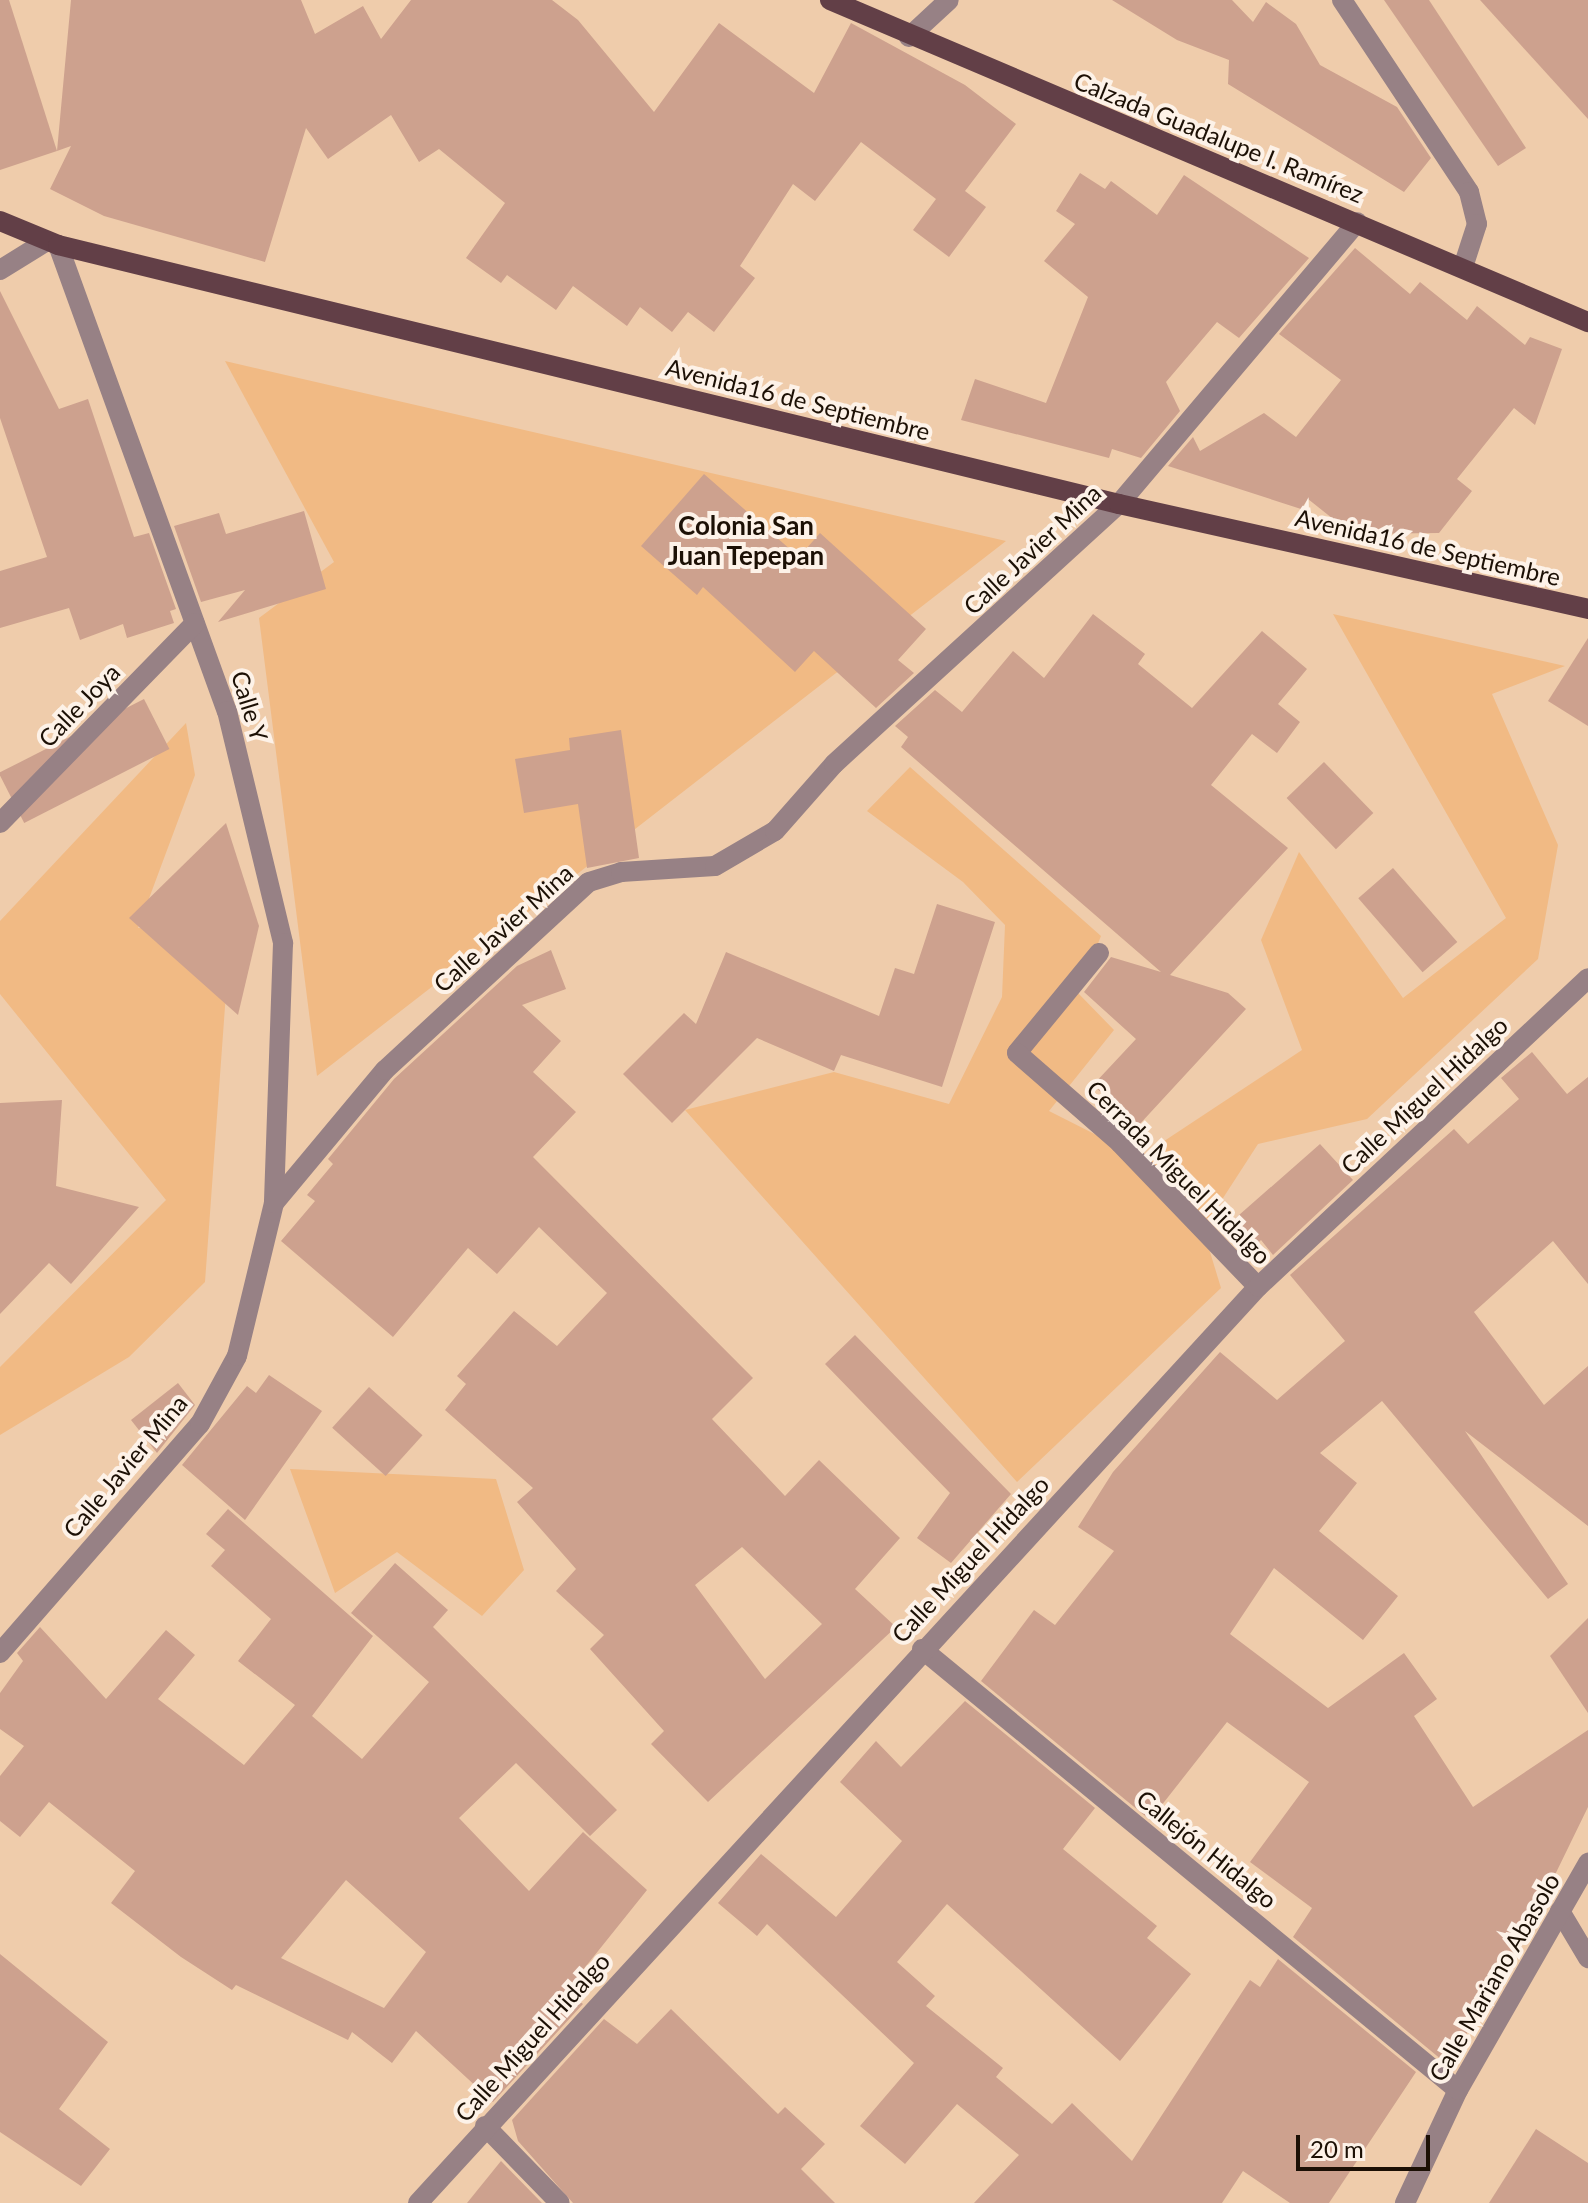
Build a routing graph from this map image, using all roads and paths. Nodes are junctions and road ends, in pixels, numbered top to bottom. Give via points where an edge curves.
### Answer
1 (830, 0) edge
2 (949, 0) edge
3 (1342, 0) edge
4 (909, 37) junction
5 (0, 221) edge
6 (1357, 222) junction
7 (53, 243) junction
8 (1463, 267) junction
9 (0, 270) edge
10 (1588, 322) edge
11 (1119, 504) junction
12 (1588, 609) edge
13 (195, 623) junction
14 (0, 823) edge
15 (1099, 953) dead end
16 (1588, 978) edge
17 (274, 1203) junction
18 (1258, 1287) junction
19 (922, 1649) junction
20 (0, 1653) edge
21 (1588, 1863) edge
22 (1560, 1911) junction
23 (1588, 1958) edge
24 (1458, 2090) junction
25 (485, 2126) junction
26 (418, 2203) edge
27 (560, 2203) edge
28 (1405, 2203) edge

1 - 4 main road, Calzada Guadalupe I. Ramírez
2 - 4 street
3 - 8 street via 1469,192 1477,224
4 - 6 main road, Calzada Guadalupe I. Ramírez
5 - 7 main road, Avenida16 de Septiembre
6 - 8 main road, Calzada Guadalupe I. Ramírez
6 - 11 street, Calle Javier Mina
7 - 9 street
7 - 11 main road, Avenida16 de Septiembre
7 - 13 street, Calle Y
8 - 10 main road, Calzada Guadalupe I. Ramírez
11 - 12 main road, Avenida16 de Septiembre
11 - 17 street, Calle Javier Mina via 834,764 775,831 715,866 621,872 589,882 385,1070
13 - 14 street, Calle Joya
13 - 17 street, Calle Y via 227,711 283,943
15 - 18 street, Cerrada Miguel Hidalgo via 1017,1053 1120,1143
16 - 18 street, Calle Miguel Hidalgo
17 - 20 street, Calle Javier Mina via 237,1356 200,1424
18 - 19 street, Calle Miguel Hidalgo
19 - 24 street, Callejón Hidalgo
19 - 25 street, Calle Miguel Hidalgo
21 - 22 street, Calle Mariano Abasolo
22 - 23 street
22 - 24 street, Calle Mariano Abasolo
24 - 28 street, Calle Mariano Abasolo
25 - 26 street, Calle Miguel Hidalgo
25 - 27 street

